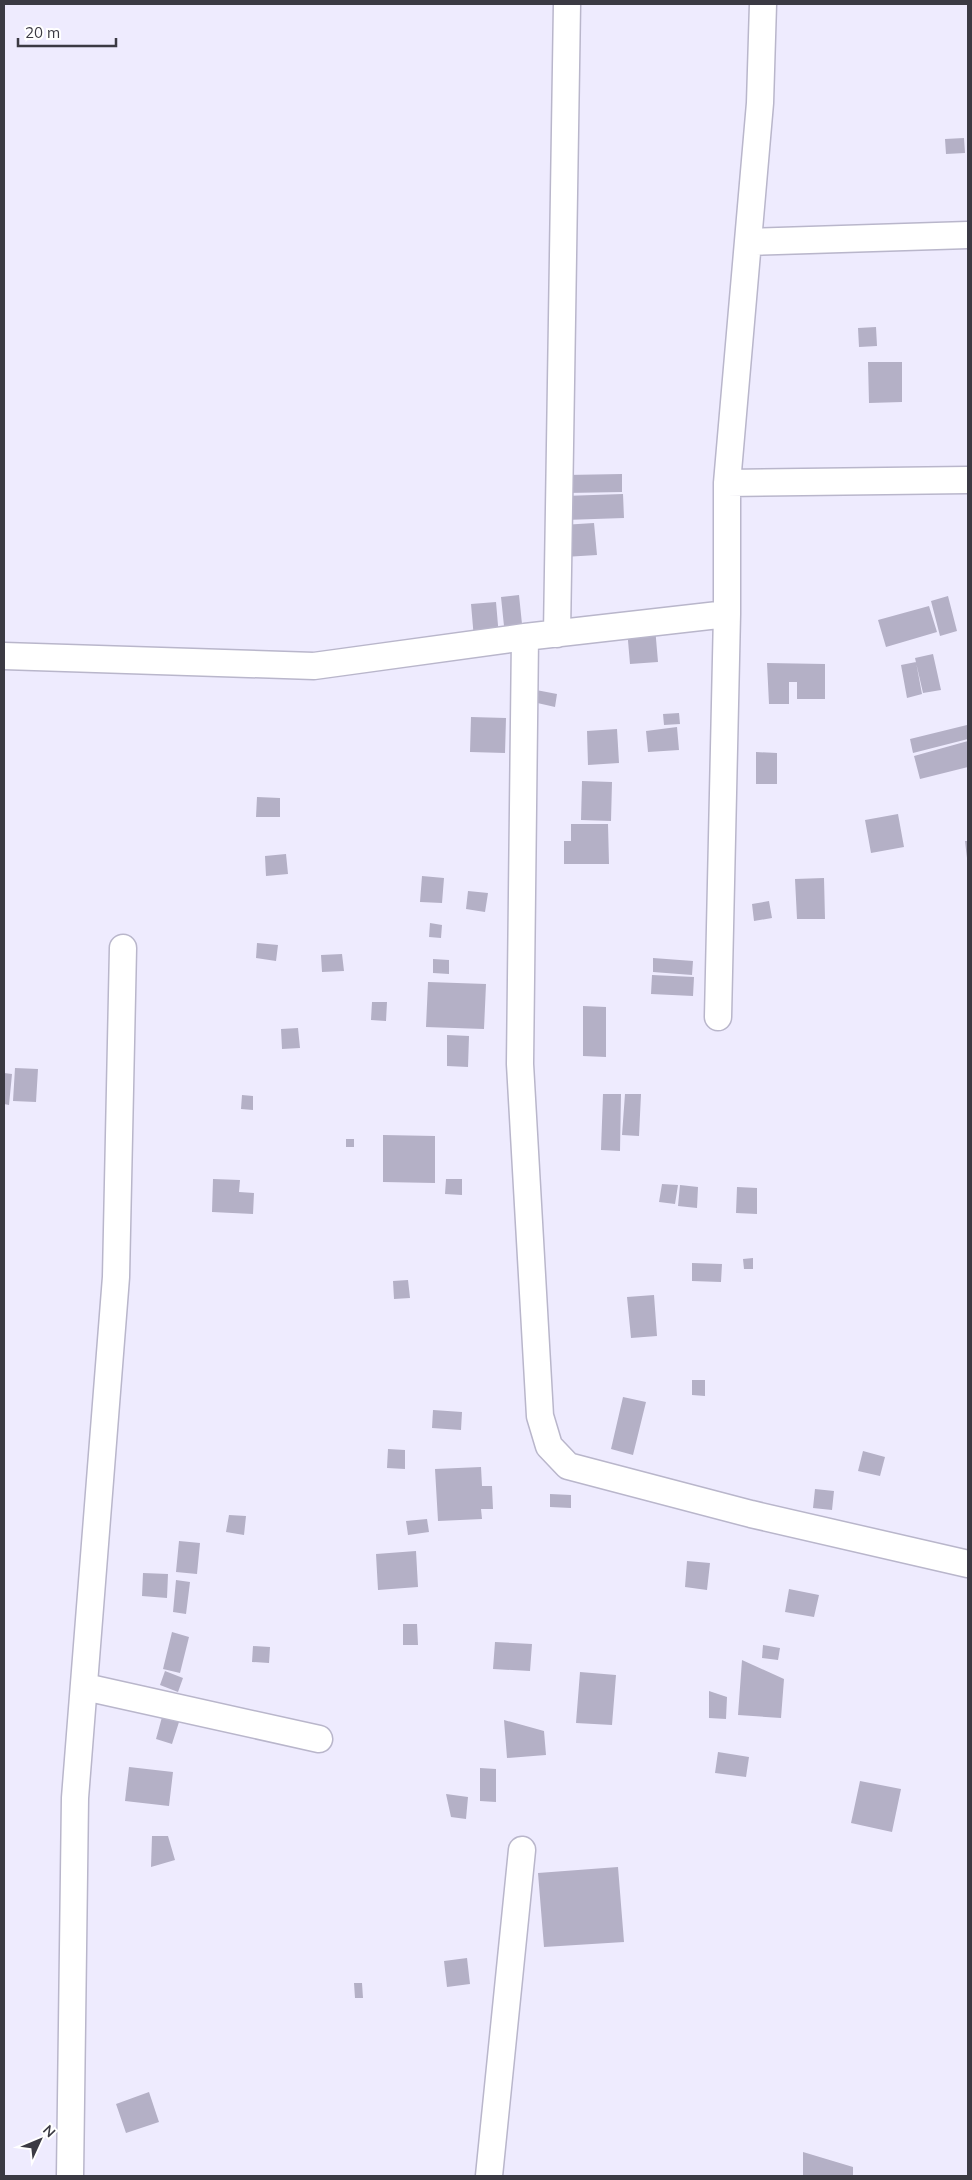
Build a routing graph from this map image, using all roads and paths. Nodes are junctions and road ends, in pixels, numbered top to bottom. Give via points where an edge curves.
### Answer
1 (567, 4) edge
2 (763, 4) edge
3 (968, 234) edge
4 (748, 242) junction
5 (968, 480) edge
6 (727, 483) junction
7 (727, 614) junction
8 (556, 634) junction
9 (525, 637) junction
10 (4, 656) edge
11 (123, 948) dead end
12 (718, 1017) dead end
13 (968, 1564) edge
14 (85, 1687) junction
15 (320, 1739) dead end
16 (522, 1850) dead end
17 (70, 2176) edge
18 (490, 2176) edge

1 - 8 street
2 - 4 street via 760,103
3 - 4 street
4 - 6 street
5 - 6 street
6 - 7 street
7 - 8 street
7 - 12 street
8 - 9 street
9 - 10 street via 314,666
9 - 13 street via 520,1064 540,1416 549,1446 568,1466 751,1514
11 - 14 street via 116,1277
14 - 15 street
14 - 17 street via 75,1798
16 - 18 street

